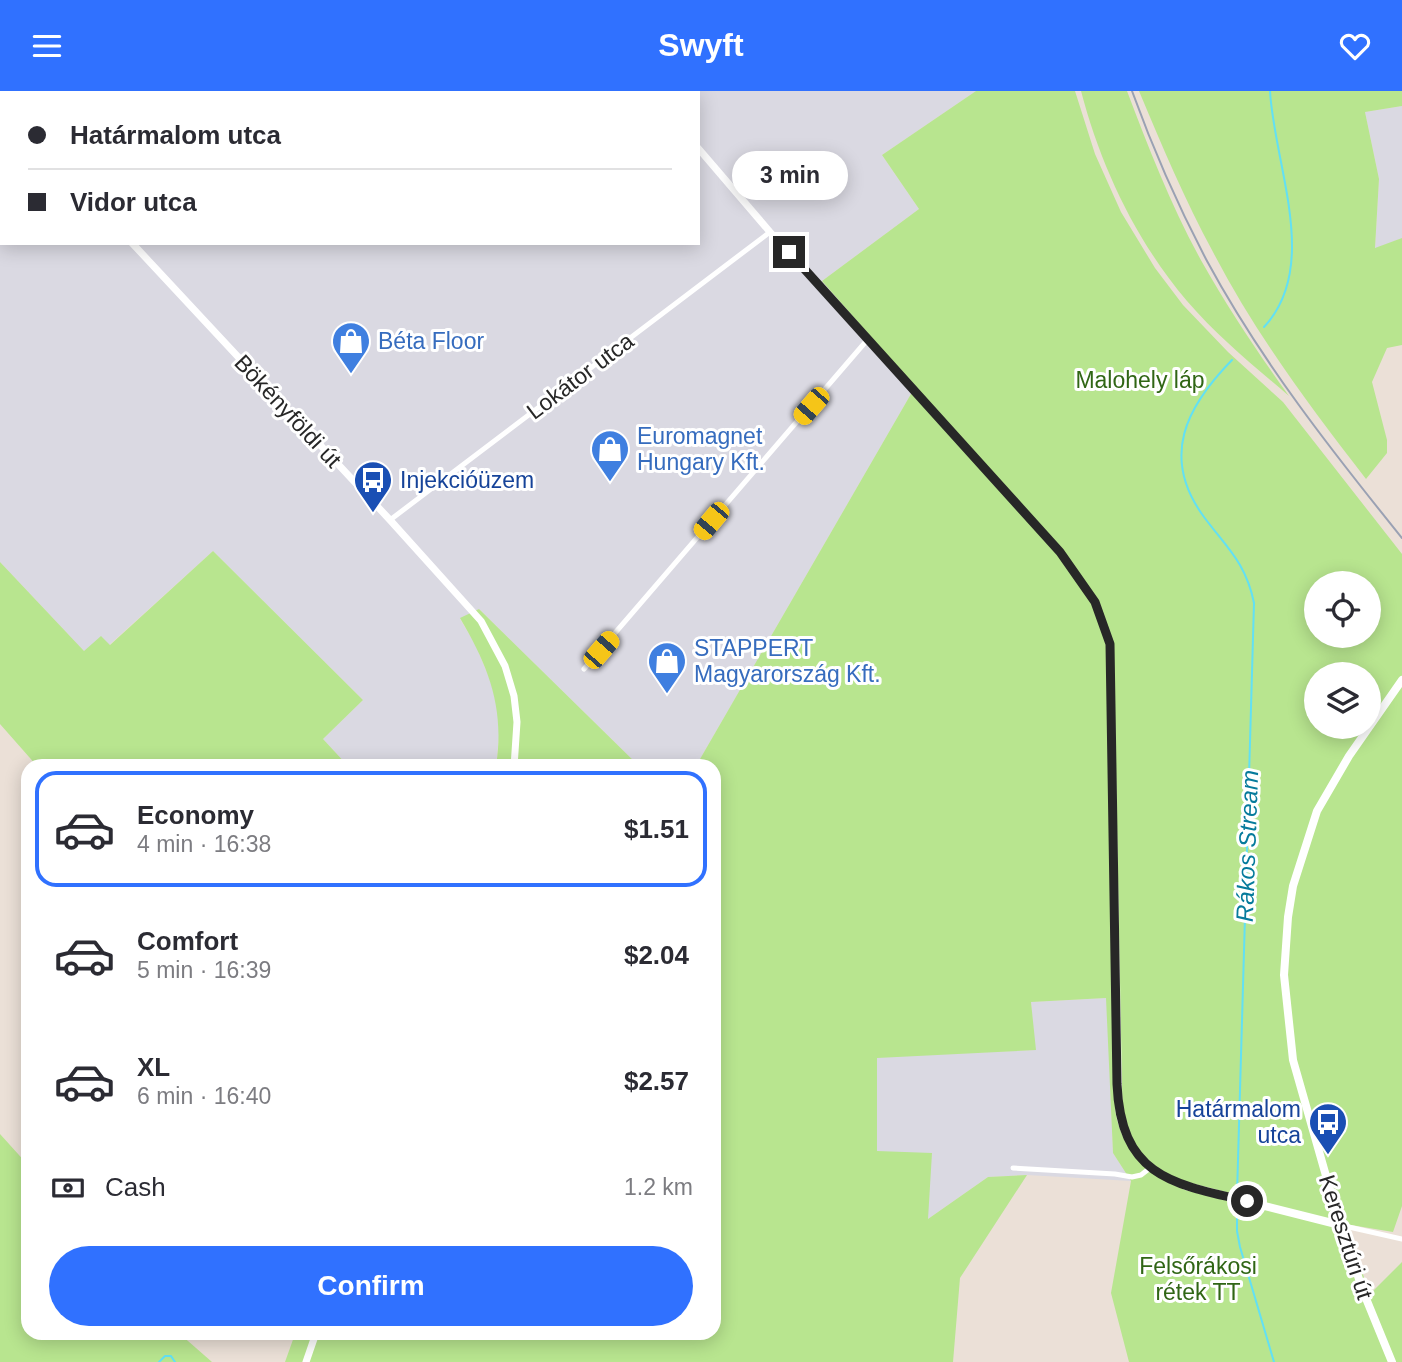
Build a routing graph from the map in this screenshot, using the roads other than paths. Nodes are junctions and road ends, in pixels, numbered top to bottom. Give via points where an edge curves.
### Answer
1 (700, 150) edge
2 (770, 232) junction
3 (134, 245) edge
4 (868, 339) junction
5 (390, 520) junction
6 (584, 669) dead end
7 (1402, 680) edge
8 (515, 759) edge
9 (1013, 1168) dead end
10 (1150, 1168) junction
11 (1186, 1186) joint
12 (1334, 1202) junction
13 (1324, 1220) junction
14 (1340, 1225) junction
15 (1402, 1239) edge
16 (314, 1340) edge
17 (306, 1362) edge
18 (1392, 1362) edge

1 - 2 street
2 - 4 street
2 - 5 street, Lokátor utca
3 - 5 street, Bökényföldi út
4 - 6 street
4 - 10 street via 1060,552 1102,618 1110,644 1118,1103 1126,1136
5 - 8 street, Bökényföldi út via 475,614 498,651 516,709
7 - 12 main road, Keresztúri út via 1317,811 1288,917 1284,975 1293,1060
9 - 10 street via 1132,1177
10 - 11 street
11 - 13 main road
12 - 13 main road via 1334,1214
12 - 14 main road, Keresztúri út
13 - 14 main road
14 - 15 street
14 - 18 main road, Keresztúri út
16 - 17 street

